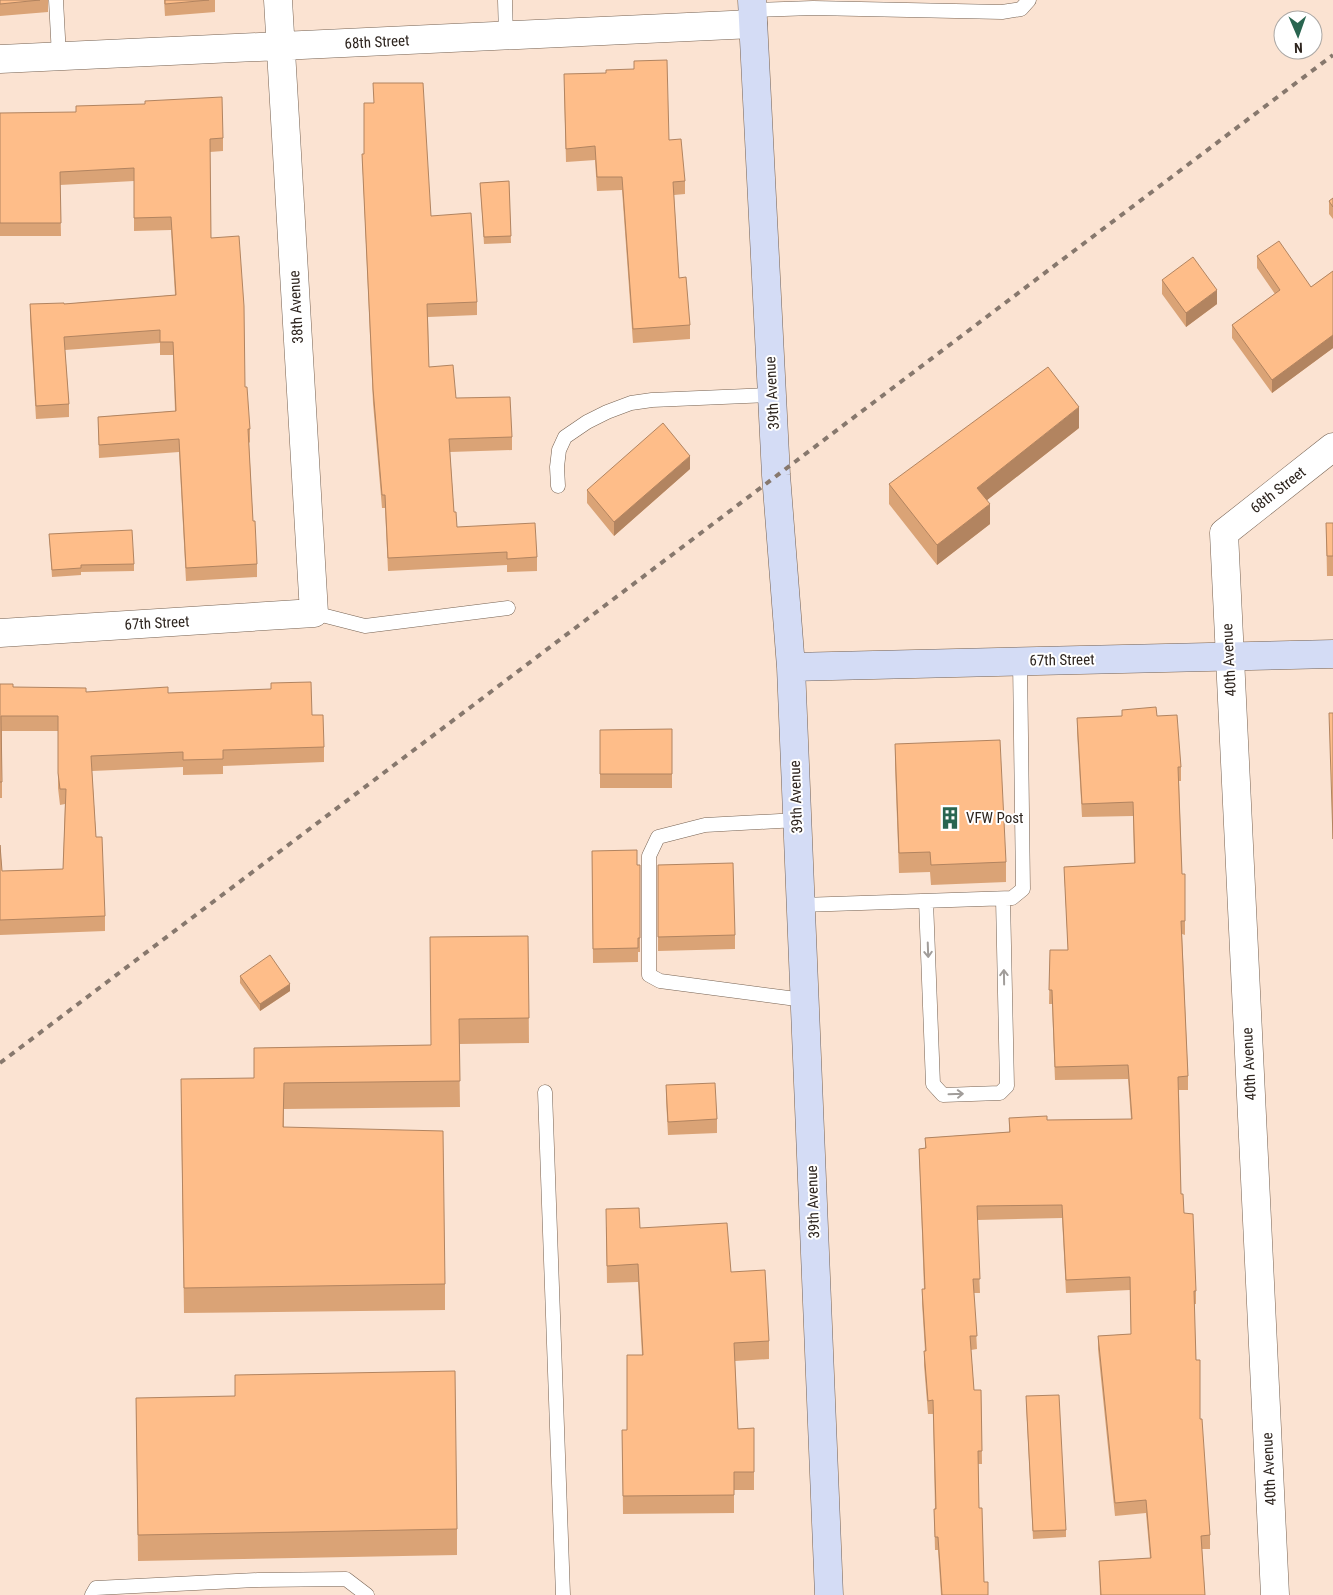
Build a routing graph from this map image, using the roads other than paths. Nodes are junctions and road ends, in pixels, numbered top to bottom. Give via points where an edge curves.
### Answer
1 (56, 0) edge
2 (278, 0) edge
3 (505, 0) edge
4 (1029, 0) edge
5 (868, 4) edge
6 (753, 11) edge
7 (506, 36) junction
8 (281, 46) junction
9 (59, 56) junction
10 (0, 59) edge
11 (772, 395) junction
12 (1333, 447) edge
13 (558, 486) dead end
14 (1224, 533) joint
15 (508, 608) dead end
16 (314, 614) junction
17 (0, 633) edge
18 (1333, 654) edge
19 (1229, 656) junction
20 (1020, 661) junction
21 (791, 667) junction
22 (797, 820) junction
23 (1003, 899) junction
24 (926, 901) junction
25 (801, 905) junction
26 (804, 1000) junction
27 (545, 1092) dead end
28 (92, 1595) edge
29 (367, 1595) edge
30 (563, 1595) edge
31 (829, 1595) edge
32 (1275, 1595) edge

1 - 9 lane
2 - 8 street, 38th Avenue
3 - 7 lane
4 - 5 lane via 1020,9 1002,12
5 - 6 lane
6 - 7 street, 68th Street
6 - 11 main road, 39th Avenue
7 - 8 street, 68th Street
8 - 9 street, 68th Street
8 - 16 street, 38th Avenue
9 - 10 street, 68th Street
11 - 13 lane via 652,400 631,403 607,412 565,437 556,467
11 - 21 main road, 39th Avenue
12 - 14 street, 68th Street
14 - 19 street, 40th Avenue
15 - 16 lane via 365,626
16 - 17 street, 67th Street
18 - 19 main road, 67th Street
19 - 20 main road, 67th Street
19 - 32 street, 40th Avenue
20 - 21 main road, 67th Street
20 - 23 lane via 1023,889 1012,898
21 - 22 main road, 39th Avenue
22 - 25 main road, 39th Avenue
22 - 26 lane via 705,826 658,837 648,856 649,975 660,981
23 - 24 lane
24 -> 23 lane via 933,1084 942,1095 1000,1093 1007,1086
24 - 25 lane
25 - 26 main road, 39th Avenue
26 - 31 main road, 39th Avenue
27 - 30 lane
28 - 29 lane via 96,1588 346,1579

